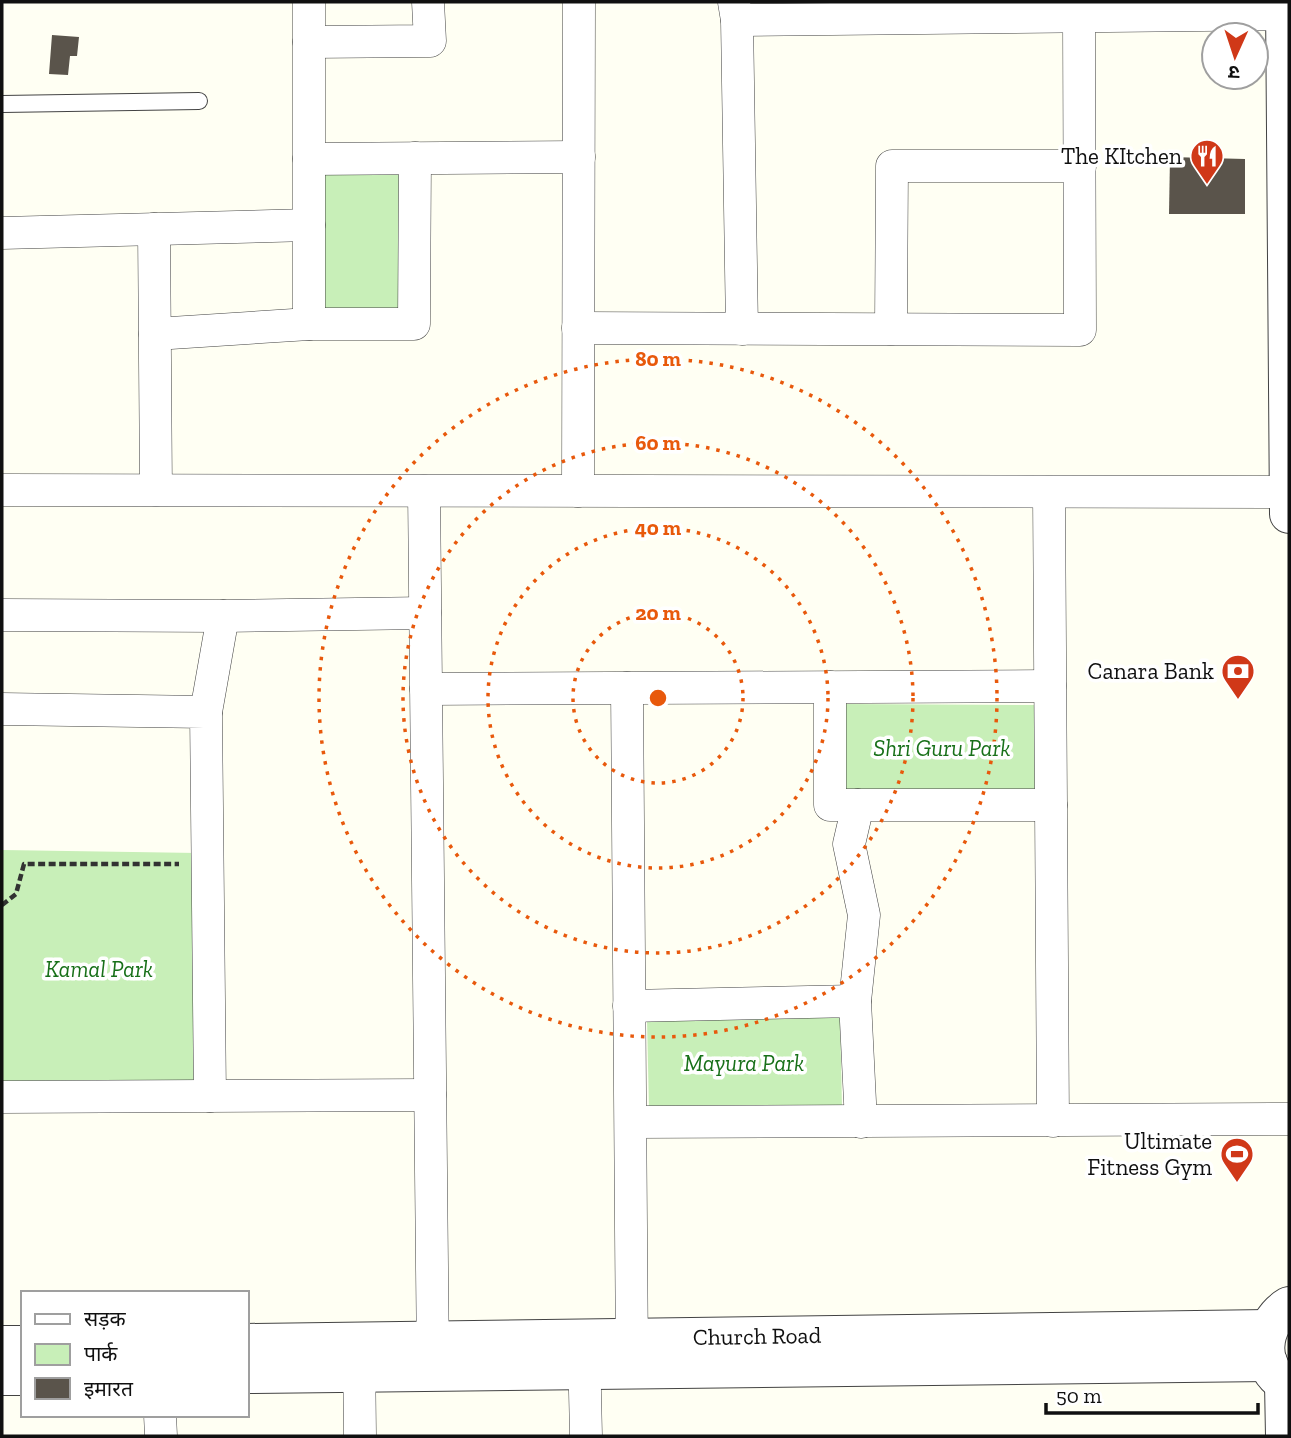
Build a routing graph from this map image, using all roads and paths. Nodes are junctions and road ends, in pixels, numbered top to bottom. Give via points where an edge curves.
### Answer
1 (309, 2) edge
2 (428, 2) edge
3 (579, 2) edge
4 (1287, 10) edge
5 (736, 11) edge
6 (1079, 16) junction
7 (309, 42) junction
8 (1288, 89) edge
9 (199, 101) dead end
10 (2, 104) edge
11 (579, 157) junction
12 (415, 158) junction
13 (309, 159) junction
14 (1080, 166) junction
15 (309, 225) junction
16 (154, 229) junction
17 (2, 233) edge
18 (309, 324) junction
19 (578, 328) junction
20 (742, 329) junction
21 (891, 329) junction
22 (155, 334) junction
23 (2, 490) edge
24 (156, 490) junction
25 (424, 491) junction
26 (578, 491) junction
27 (1049, 492) junction
28 (1289, 492) edge
29 (1289, 514) edge
30 (425, 613) junction
31 (2, 615) edge
32 (223, 616) junction
33 (830, 687) junction
34 (1050, 687) junction
35 (627, 688) junction
36 (426, 689) junction
37 (2, 709) edge
38 (206, 712) junction
39 (858, 805) junction
40 (1051, 805) junction
41 (180, 864) dead end
42 (2, 905) edge
43 (855, 1002) junction
44 (629, 1006) junction
45 (430, 1095) junction
46 (210, 1096) junction
47 (2, 1097) edge
48 (1289, 1119) edge
49 (1053, 1121) junction
50 (631, 1122) junction
51 (861, 1122) junction
52 (248, 1343) edge
53 (2, 1345) edge
54 (21, 1345) edge
55 (1280, 1353) edge
56 (584, 1354) junction
57 (632, 1354) junction
58 (433, 1356) junction
59 (359, 1357) junction
60 (248, 1374) edge
61 (2, 1376) edge
62 (21, 1376) edge
63 (160, 1417) edge
64 (161, 1436) edge
65 (360, 1436) edge
66 (586, 1436) edge
67 (1285, 1436) edge

1 - 7 street
2 - 7 street via 430,41
3 - 11 street
4 - 6 street
4 - 8 street
5 - 6 street
5 - 20 street
6 - 14 street
7 - 13 street
8 - 28 street
9 - 10 lane
11 - 12 street
11 - 19 street
12 - 13 street
12 - 18 street via 414,324
13 - 15 street
14 - 21 street via 892,166
14 - 21 street via 1080,330
15 - 16 street
15 - 18 street
16 - 17 street
16 - 22 street
18 - 22 street
19 - 20 street
19 - 26 street
20 - 21 street
22 - 24 street
23 - 24 street
24 - 25 street
25 - 26 street
25 - 30 street
26 - 27 street
27 - 28 street
27 - 34 street
28 - 29 street
30 - 32 street
30 - 36 street
31 - 32 street
32 - 38 street
33 - 34 street
33 - 35 street
33 - 39 street via 830,805
34 - 40 street
35 - 36 street
35 - 44 street
36 - 45 street
37 - 38 street
38 - 46 street
39 - 40 street
39 - 43 street via 849,844 864,915
40 - 49 street
41 - 42 path via 24,864 16,894
43 - 44 street
43 - 51 street
44 - 50 street
45 - 46 street
45 - 58 street
46 - 47 street
48 - 49 street
49 - 51 street
50 - 51 street
50 - 57 street
52 - 59 street, Church Road
53 - 54 street
55 - 57 street, Church Road
55 - 67 street
56 - 57 street, Church Road
56 - 58 street, Church Road
56 - 66 street
58 - 59 street, Church Road
59 - 60 street, Church Road
59 - 65 street
61 - 62 street
63 - 64 street

